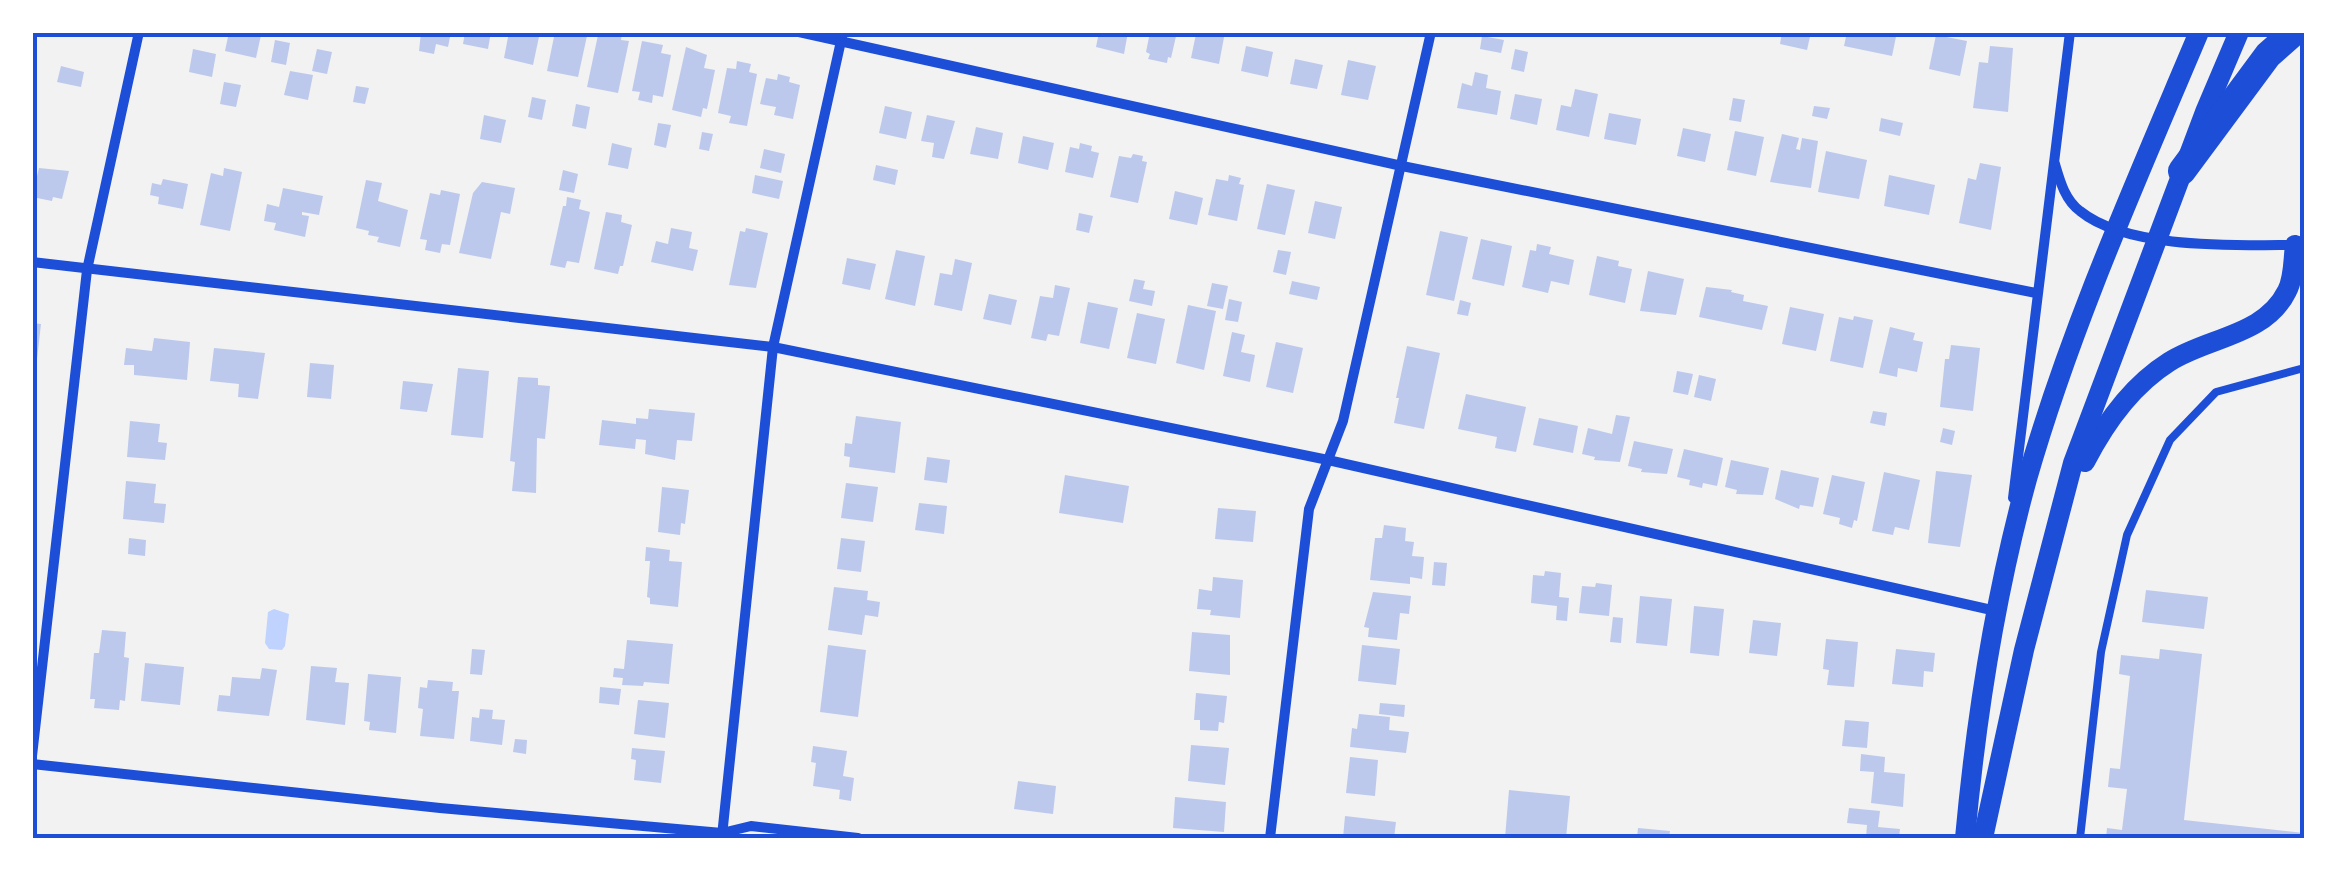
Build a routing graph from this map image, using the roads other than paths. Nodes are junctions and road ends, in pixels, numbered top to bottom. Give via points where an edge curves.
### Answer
1 (139, 32) edge
2 (799, 32) edge
3 (1431, 32) edge
4 (2070, 32) edge
5 (2199, 32) edge
6 (2239, 32) edge
7 (2294, 32) edge
8 (842, 37) edge
9 (2054, 158) junction
10 (1402, 166) junction
11 (2182, 170) junction
12 (2116, 228) junction
13 (2155, 241) junction
14 (2300, 245) edge
15 (32, 262) edge
16 (88, 270) junction
17 (2036, 293) junction
18 (773, 347) junction
19 (2304, 368) edge
20 (1328, 460) junction
21 (2061, 509) junction
22 (2005, 567) junction
23 (1996, 610) junction
24 (32, 756) edge
25 (32, 764) edge
26 (722, 836) edge
27 (858, 838) edge
28 (1270, 838) edge
29 (1965, 838) edge
30 (1983, 838) edge
31 (2080, 838) edge

1 - 16 street
2 - 8 street
3 - 10 street
4 - 9 street
5 - 12 main road
6 - 11 main road
7 - 11 highway via 2268,55
8 - 10 street
8 - 18 street
9 - 12 street via 2062,188 2079,211
9 - 17 street
10 - 17 street
10 - 20 street
11 - 13 main road
12 - 13 street
12 - 22 main road via 2040,440
13 - 14 street
13 - 21 main road
14 - 21 main road via 2289,288 2264,320 2167,363 2116,410
15 - 16 street
16 - 18 street
16 - 24 street
17 - 22 street
18 - 20 street
18 - 26 street
19 - 31 lane via 2216,392 2170,440 2127,535 2101,652
20 - 23 street
20 - 28 street via 1309,509
21 - 30 main road
22 - 23 main road
23 - 29 main road
25 - 26 street
26 - 27 street via 751,826

